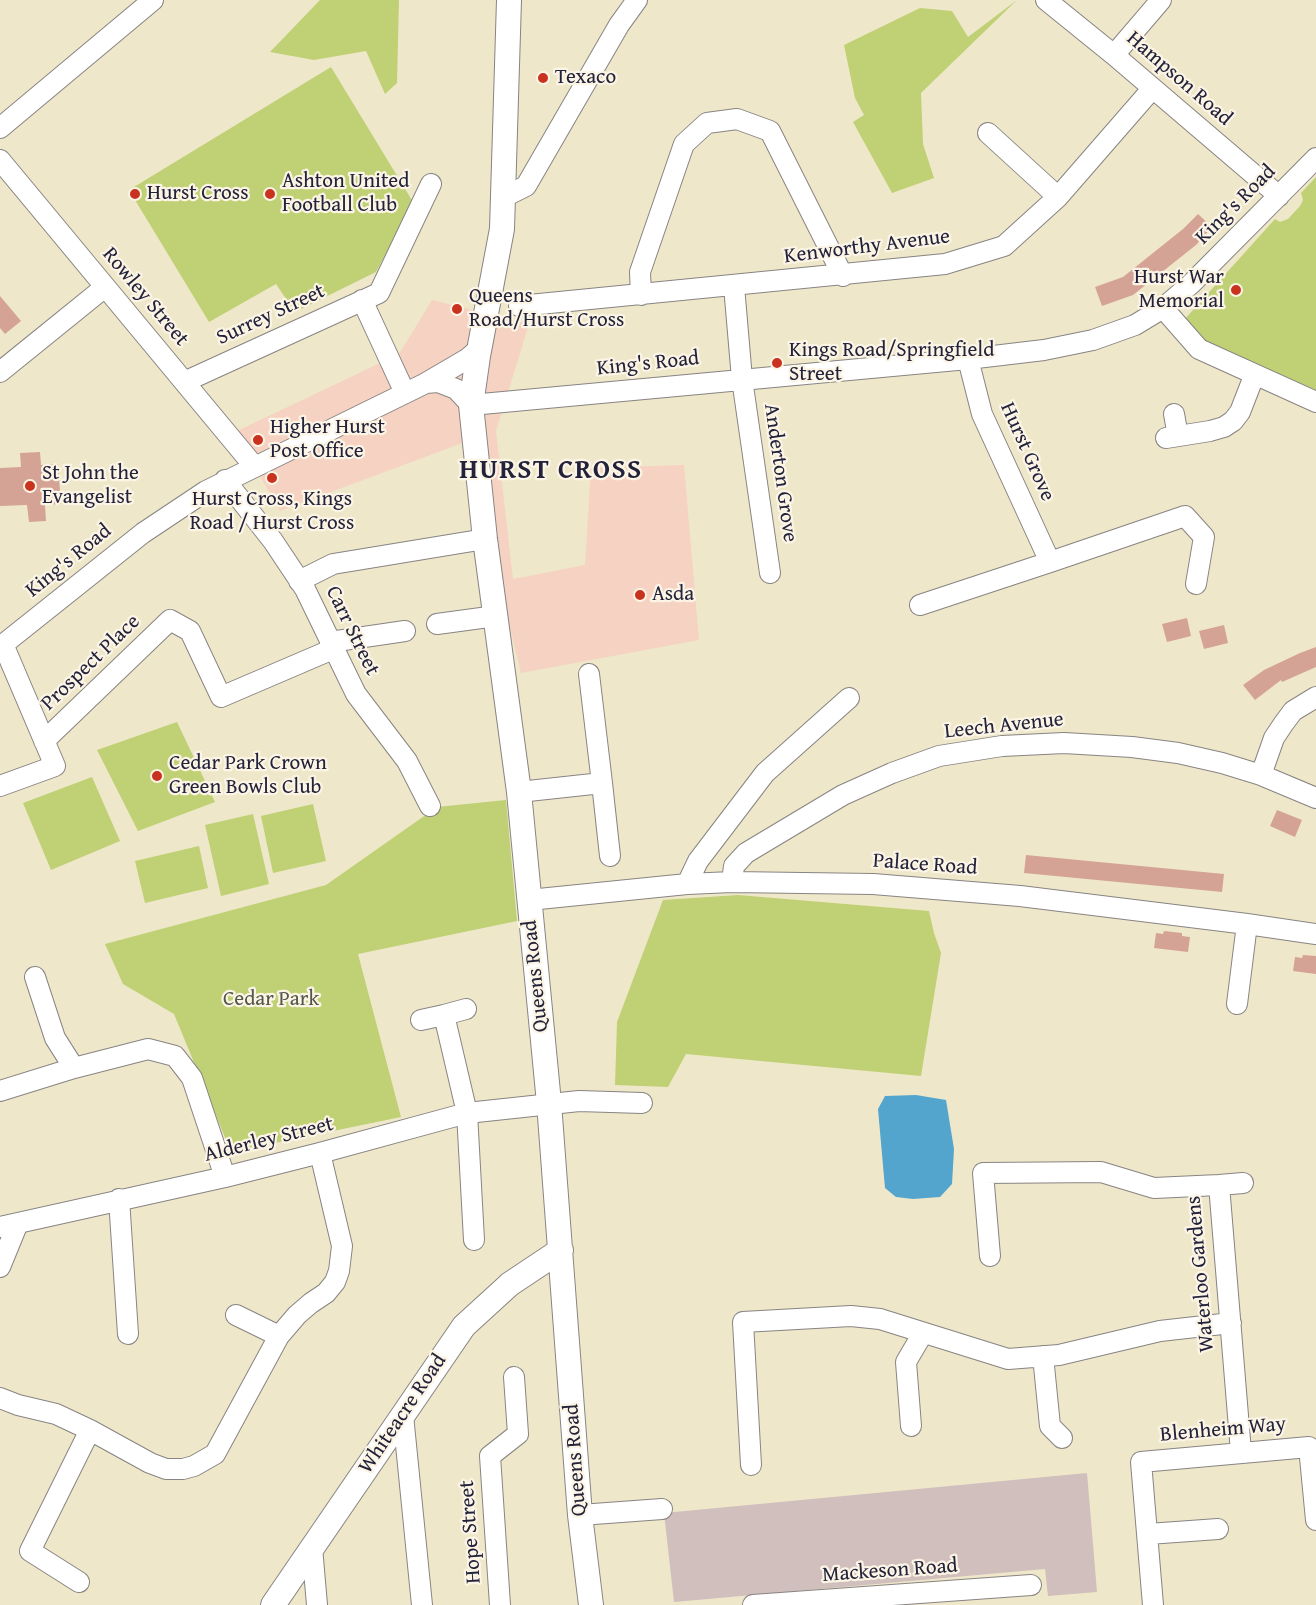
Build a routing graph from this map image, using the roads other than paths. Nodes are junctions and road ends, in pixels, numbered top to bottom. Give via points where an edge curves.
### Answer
1 (153, 0) edge
2 (509, 0) edge
3 (638, 0) edge
4 (1046, 0) edge
5 (1161, 0) edge
6 (1114, 55) junction
7 (1152, 89) junction
8 (0, 128) edge
9 (988, 133) dead end
10 (1316, 158) edge
11 (0, 159) edge
12 (431, 184) dead end
13 (504, 196) junction
14 (1279, 196) junction
15 (1058, 197) junction
16 (843, 276) junction
17 (734, 286) junction
18 (105, 287) junction
19 (641, 295) junction
20 (370, 296) junction
21 (519, 306) dead end
22 (1163, 308) junction
23 (479, 349) junction
24 (968, 358) junction
25 (4, 362) edge
26 (1254, 376) junction
27 (742, 379) junction
28 (184, 382) junction
29 (426, 383) junction
30 (405, 393) junction
31 (1316, 402) edge
32 (471, 405) junction
33 (1174, 414) dead end
34 (254, 466) junction
35 (225, 480) junction
36 (485, 538) junction
37 (1050, 562) junction
38 (770, 573) dead end
39 (299, 581) junction
40 (1197, 584) dead end
41 (920, 605) dead end
42 (496, 616) junction
43 (437, 624) dead end
44 (405, 631) dead end
45 (1, 645) edge
46 (332, 646) junction
47 (590, 674) dead end
48 (1316, 697) edge
49 (849, 698) dead end
50 (44, 741) junction
51 (1261, 775) junction
52 (602, 783) junction
53 (0, 786) edge
54 (519, 792) junction
55 (1316, 798) edge
56 (430, 806) dead end
57 (610, 856) dead end
58 (732, 882) junction
59 (687, 884) junction
60 (529, 900) junction
61 (1247, 924) junction
62 (1316, 934) edge
63 (35, 977) dead end
64 (1237, 1004) dead end
65 (466, 1009) dead end
66 (444, 1015) junction
67 (421, 1020) dead end
68 (75, 1068) junction
69 (0, 1091) edge
70 (642, 1102) dead end
71 (549, 1103) junction
72 (467, 1113) junction
73 (320, 1153) junction
74 (225, 1177) junction
75 (1243, 1183) dead end
76 (1219, 1185) junction
77 (119, 1199) junction
78 (9, 1225) edge
79 (474, 1240) dead end
80 (561, 1250) junction
81 (990, 1256) dead end
82 (0, 1267) edge
83 (236, 1315) dead end
84 (1231, 1323) junction
85 (923, 1333) junction
86 (128, 1334) dead end
87 (279, 1336) junction
88 (1043, 1356) junction
89 (514, 1377) dead end
90 (0, 1398) edge
91 (403, 1415) junction
92 (911, 1426) dead end
93 (90, 1430) junction
94 (1062, 1438) dead end
95 (1241, 1452) junction
96 (751, 1465) dead end
97 (662, 1509) dead end
98 (580, 1515) junction
99 (1316, 1520) edge
100 (1218, 1529) dead end
101 (1148, 1534) junction
102 (312, 1547) junction
103 (79, 1582) dead end
104 (1031, 1585) dead end
105 (913, 1599) edge
106 (273, 1605) edge
107 (317, 1605) edge
108 (422, 1605) edge
109 (500, 1605) edge
110 (591, 1605) edge
111 (753, 1605) edge
112 (1153, 1605) edge

1 - 8 street
2 - 13 main road, Queens Road
3 - 13 street via 619,25 526,186
4 - 6 street, Hampson Road
5 - 6 street
6 - 7 street, Hampson Road
7 - 14 street, Hampson Road
7 - 15 street, Kenworthy Avenue
9 - 15 street
10 - 14 street, King's Road
11 - 18 street, Rowley Street
12 - 20 street
13 - 23 main road, Queens Road via 502,229
14 - 22 street, King's Road
15 - 16 street, Kenworthy Avenue via 1004,246 945,264
16 - 17 street, Kenworthy Avenue
16 - 19 street via 770,131 737,118 706,123 684,144 640,272
17 - 19 street, Kenworthy Avenue
17 - 27 street, Anderton Grove
18 - 25 street
18 - 28 street, Rowley Street
19 - 21 street, Kenworthy Avenue
20 - 28 street, Surrey Street
20 - 30 street
22 - 24 street, King's Road via 1135,325 1093,340
22 - 26 street via 1199,349
23 - 29 street, King's Road
23 - 32 main road, Queens Road
24 - 27 street, King's Road
24 - 37 street, Hurst Grove via 982,414
26 - 31 street
26 - 33 street via 1240,412 1224,427 1172,437
27 - 32 street, King's Road
27 - 38 street, Anderton Grove
28 - 34 street, Rowley Street
29 - 30 street, King's Road
29 - 32 street via 456,388
30 - 34 street, King's Road
32 - 36 main road, Queens Road
34 - 35 street, King's Road
35 - 39 street, Carr Street
35 - 45 street, King's Road via 143,533
36 - 39 street via 333,564
36 - 42 main road, Queens Road
37 - 40 street via 1185,516 1204,537
37 - 41 street
39 - 46 street, Carr Street
42 - 43 street
42 - 54 main road, Queens Road
44 - 46 street
45 - 50 street
46 - 50 street, Prospect Place via 221,697 190,631 170,620
46 - 56 street, Carr Street via 356,694 407,761
47 - 52 street
48 - 51 street via 1293,711 1284,723 1274,738
49 - 59 street via 765,773 698,861
50 - 53 street via 54,766
51 - 55 street, Leech Avenue
51 - 58 street, Leech Avenue via 1178,753 1132,747 1064,743 1002,746 939,756 843,795 746,853 734,866
52 - 54 street
52 - 57 street
54 - 60 main road, Queens Road
58 - 59 street, Palace Road
58 - 61 street, Palace Road via 873,884 1020,896
59 - 60 street, Palace Road
60 - 71 main road, Queens Road
61 - 62 street, Palace Road
61 - 64 street
63 - 68 street via 55,1038
65 - 66 street
66 - 67 street
66 - 72 street
68 - 69 street
68 - 74 street via 148,1049 175,1056 192,1078
70 - 71 street, Alderley Street
71 - 72 street, Alderley Street
71 - 80 main road, Queens Road
72 - 73 street, Alderley Street
72 - 79 street
73 - 74 street, Alderley Street
73 - 87 street via 342,1246 339,1271 326,1293 297,1315
74 - 77 street, Alderley Street
75 - 76 street
76 - 81 street, Waterloo Gardens via 1154,1188 1101,1172 983,1173
76 - 84 street, Waterloo Gardens
77 - 78 street, Alderley Street
77 - 86 street
78 - 82 street
80 - 91 main road, Whiteacre Road via 510,1284 464,1326
80 - 98 main road, Queens Road
83 - 87 street
84 - 88 street via 1160,1331
84 - 95 street, Waterloo Gardens
85 - 88 street via 1008,1359
85 - 92 street via 906,1362
85 - 96 street via 880,1318 851,1316 743,1322
87 - 93 street via 223,1441 205,1461 166,1469
88 - 94 street via 1050,1426
89 - 109 street, Hope Street via 518,1434 490,1456
90 - 93 street via 56,1414
91 - 102 main road, Whiteacre Road
91 - 108 street
93 - 103 street via 30,1551
95 - 99 street, Blenheim Way via 1309,1447
95 - 101 street, Blenheim Way via 1141,1462
97 - 98 street
98 - 110 main road, Queens Road
100 - 101 street
101 - 112 street
102 - 106 main road, Whiteacre Road
102 - 107 street
104 - 105 street, Mackeson Road
105 - 111 street, Mackeson Road

